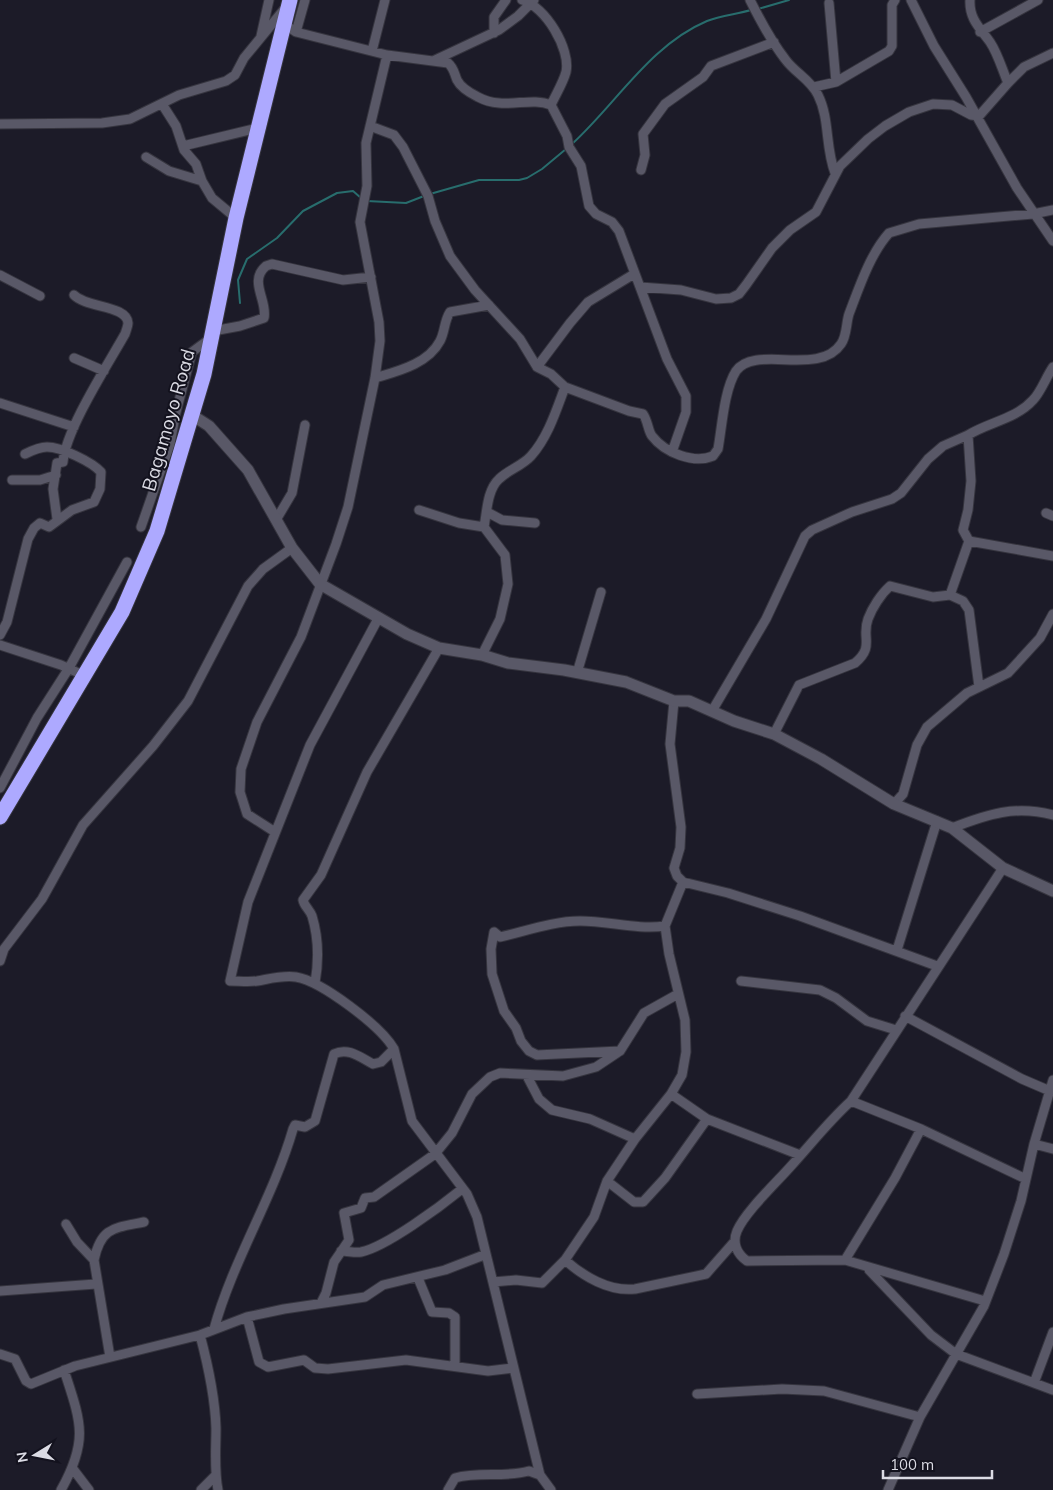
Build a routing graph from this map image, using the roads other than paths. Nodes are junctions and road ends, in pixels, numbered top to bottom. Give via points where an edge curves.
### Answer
1 (268, 0) edge
2 (305, 0) edge
3 (385, 0) edge
4 (506, 0) edge
5 (750, 0) edge
6 (895, 0) edge
7 (911, 0) edge
8 (970, 0) edge
9 (1038, 0) edge
10 (289, 1) edge
11 (529, 1) edge
12 (829, 3) dead end
13 (290, 28) junction
14 (980, 32) junction
15 (494, 33) junction
16 (260, 39) junction
17 (774, 42) junction
18 (372, 51) junction
19 (1053, 53) edge
20 (387, 55) junction
21 (435, 60) junction
22 (836, 82) junction
23 (1008, 83) junction
24 (814, 87) junction
25 (162, 104) junction
26 (551, 105) junction
27 (978, 117) junction
28 (0, 124) edge
29 (370, 126) junction
30 (258, 128) junction
31 (183, 146) junction
32 (146, 157) dead end
33 (641, 170) dead end
34 (835, 173) junction
35 (202, 181) junction
36 (1053, 210) edge
37 (1033, 214) junction
38 (236, 218) junction
39 (1053, 241) edge
40 (634, 274) junction
41 (0, 275) edge
42 (371, 277) junction
43 (640, 287) junction
44 (74, 295) dead end
45 (40, 296) dead end
46 (489, 305) junction
47 (212, 334) junction
48 (74, 358) dead end
49 (538, 367) junction
50 (1053, 367) edge
51 (104, 371) junction
52 (375, 378) junction
53 (566, 387) junction
54 (0, 403) edge
55 (192, 415) junction
56 (305, 425) dead end
57 (74, 427) junction
58 (968, 435) junction
59 (177, 445) junction
60 (64, 452) junction
61 (672, 452) junction
62 (25, 454) dead end
63 (56, 475) junction
64 (12, 480) dead end
65 (419, 510) dead end
66 (487, 512) junction
67 (57, 520) junction
68 (276, 520) junction
69 (535, 523) dead end
70 (141, 527) dead end
71 (484, 527) junction
72 (969, 541) junction
73 (292, 548) junction
74 (1053, 556) edge
75 (127, 562) dead end
76 (320, 584) junction
77 (601, 592) dead end
78 (950, 595) junction
79 (379, 618) junction
80 (1052, 619) edge
81 (0, 635) edge
82 (0, 645) edge
83 (439, 648) junction
84 (482, 654) junction
85 (69, 668) junction
86 (577, 672) junction
87 (84, 675) junction
88 (979, 687) junction
89 (674, 701) junction
90 (712, 711) junction
91 (774, 734) junction
92 (0, 788) edge
93 (894, 804) junction
94 (1, 815) edge
95 (1053, 815) edge
96 (937, 821) junction
97 (952, 828) junction
98 (275, 832) junction
99 (1003, 868) junction
100 (684, 882) junction
101 (1053, 891) edge
102 (666, 926) junction
103 (897, 950) junction
104 (0, 961) edge
105 (937, 966) junction
106 (741, 981) dead end
107 (315, 983) junction
108 (678, 994) junction
109 (905, 1016) junction
110 (896, 1030) junction
111 (394, 1048) junction
112 (620, 1051) junction
113 (527, 1076) junction
114 (1053, 1080) edge
115 (1050, 1091) junction
116 (671, 1094) junction
117 (851, 1101) junction
118 (707, 1119) junction
119 (921, 1129) junction
120 (635, 1139) junction
121 (1034, 1144) junction
122 (1053, 1149) edge
123 (435, 1154) junction
124 (800, 1155) junction
125 (1026, 1179) junction
126 (607, 1181) junction
127 (462, 1189) junction
128 (144, 1222) dead end
129 (66, 1224) dead end
130 (735, 1241) junction
131 (342, 1251) junction
132 (484, 1255) junction
133 (94, 1260) junction
134 (565, 1260) junction
135 (845, 1260) junction
136 (867, 1268) junction
137 (418, 1278) junction
138 (493, 1282) junction
139 (96, 1284) junction
140 (0, 1291) edge
141 (985, 1301) junction
142 (321, 1303) junction
143 (247, 1317) junction
144 (214, 1329) junction
145 (1053, 1332) edge
146 (200, 1335) junction
147 (0, 1354) edge
148 (956, 1354) junction
149 (110, 1357) junction
150 (455, 1365) junction
151 (513, 1368) junction
152 (64, 1370) junction
153 (1034, 1382) junction
154 (1053, 1390) edge
155 (697, 1394) dead end
156 (920, 1418) junction
157 (73, 1469) junction
158 (215, 1476) junction
159 (540, 1476) junction
160 (61, 1490) edge
161 (89, 1490) edge
162 (201, 1490) edge
163 (218, 1490) edge
164 (448, 1490) edge
165 (551, 1490) edge
166 (888, 1490) edge

1 - 16 street
2 - 13 street
3 - 18 street
4 - 15 street via 494,17
5 - 17 street
6 - 22 street via 891,12 891,49
7 - 27 street via 934,46
8 - 14 street via 970,13
9 - 14 street
10 - 13 highway, Bagamoyo Road
10 - 16 street
11 - 15 street via 510,23
11 - 26 street via 559,36 566,62 566,72
12 - 22 street
13 - 18 street
13 - 30 highway, Bagamoyo Road
14 - 23 street via 989,41
15 - 21 street
16 - 25 street via 231,78 178,95
17 - 24 street via 791,66
17 - 33 street via 715,64 698,82 665,104 643,134 646,155
18 - 20 street
19 - 23 street via 1030,63
20 - 21 street
20 - 29 street
21 - 26 street via 452,66 461,86 488,102 507,105 545,102
22 - 24 street
23 - 27 street
24 - 34 street via 825,114
25 - 28 street via 130,119 102,124
25 - 31 street via 176,126
26 - 40 street via 581,166 589,206 619,230
27 - 34 street via 952,105 915,109 868,139
27 - 37 street
29 - 42 street via 365,153 367,186 360,222
29 - 46 street via 394,136 403,147 428,196 450,256
30 - 31 street
30 - 38 highway, Bagamoyo Road
31 - 35 street via 196,164
32 - 35 street via 169,171
34 - 43 street via 816,212 772,248 739,294 722,300 681,290
35 - 38 street via 212,198
36 - 37 street
37 - 39 street
37 - 61 street via 919,224 888,232 872,258 849,316 843,342 831,356 743,365 736,371 730,385 718,449 713,456 697,459
38 - 47 highway, Bagamoyo Road
40 - 43 street
40 - 49 street via 588,302
41 - 45 street
42 - 47 street via 343,280 272,264 266,266 259,276 258,287 266,311 264,318
42 - 52 street via 380,342
43 - 61 street via 667,359 686,396 686,412
44 - 51 street via 86,304 117,310 128,322 125,334
46 - 49 street via 520,339
46 - 52 street via 450,312 441,339 433,350 413,365
47 - 55 highway, Bagamoyo Road
47 - 59 street via 192,352 176,412
48 - 51 street
49 - 53 street
50 - 58 street via 1034,400 1014,416
51 - 57 street
52 - 76 street via 348,506
53 - 61 street via 644,414 652,436
53 - 66 street via 540,443 530,457 499,479 490,495
54 - 57 street
55 - 59 highway, Bagamoyo Road
55 - 68 street via 209,426 248,470
56 - 68 street via 292,493
57 - 60 street
58 - 72 street via 971,482 963,530
58 - 90 street via 943,446 928,458 901,493 892,499 852,512 805,536 766,619
59 - 70 street
59 - 87 highway, Bagamoyo Road via 157,530 142,568 122,612
60 - 62 street via 47,447
60 - 63 street via 62,462 57,463
60 - 67 street via 95,465 101,472 101,480 94,502
63 - 64 street via 40,480
63 - 67 street via 53,489
65 - 71 street via 451,521
66 - 69 street via 502,520
66 - 71 street
67 - 81 street via 49,527 40,523 28,539 7,622
68 - 73 street
71 - 84 street via 505,555 508,584 500,620
72 - 74 street
72 - 78 street
73 - 76 street
73 - 104 street via 248,586 188,701 84,825 42,899 4,949
75 - 85 street
76 - 79 street
76 - 98 street via 300,637 257,722 241,770 240,792 247,814
77 - 86 street
78 - 88 street via 963,601 969,610
78 - 91 street via 934,597 890,586 868,620 867,646 862,657 855,663 799,685
79 - 83 street
79 - 98 street via 310,745
80 - 88 street via 1020,662 1000,679
82 - 85 street
83 - 84 street
83 - 107 street via 367,772 322,875 303,900 312,914 317,936
84 - 86 street via 508,663
85 - 87 street
85 - 92 street via 37,718
86 - 89 street via 626,682
87 - 94 highway, Bagamoyo Road
88 - 93 street via 967,693 927,727 903,794
89 - 90 street via 689,701
89 - 100 street via 670,744 681,828 674,868
90 - 91 street
91 - 93 street
93 - 96 street
95 - 97 street via 1013,810
96 - 97 street
96 - 103 street
97 - 99 street
98 - 107 street via 248,902 230,981 295,977
99 - 101 street
99 - 105 street
100 - 102 street via 672,904
100 - 103 street via 728,893
102 - 108 street
102 - 112 street via 644,928 569,921 500,936 494,932 492,974 504,1011 529,1051 537,1055
103 - 105 street
105 - 109 street
106 - 110 street via 820,990 867,1021
107 - 111 street via 367,1021
108 - 112 street via 644,1013
108 - 116 street via 686,1052 682,1075
109 - 110 street
109 - 115 street
110 - 117 street
111 - 123 street via 412,1121
111 - 144 street via 373,1064 348,1051 334,1054 315,1121 305,1126 295,1125 292,1129 271,1190 233,1275
112 - 113 street via 584,1072 563,1076
113 - 120 street via 539,1099 552,1110 590,1119
113 - 123 street via 500,1074 490,1077 472,1094 452,1133
114 - 115 street
115 - 121 street
116 - 118 street
116 - 120 street
117 - 119 street
117 - 124 street via 825,1124
118 - 124 street
118 - 126 street via 665,1178 643,1202 634,1202
119 - 125 street
119 - 135 street
120 - 126 street
121 - 122 street
121 - 125 street
123 - 127 street
123 - 131 street via 374,1197 365,1198 361,1208 346,1210 349,1240
124 - 130 street via 737,1230
125 - 141 street via 1004,1254
126 - 134 street via 594,1217
127 - 131 street via 374,1247 360,1252
127 - 132 street via 477,1218
128 - 133 street via 108,1230 102,1236
129 - 133 street
130 - 134 street via 706,1274 635,1289 594,1280
130 - 135 street via 739,1254 747,1261
131 - 142 street via 334,1262
132 - 137 street
132 - 138 street
133 - 139 street
134 - 138 street via 542,1283
135 - 136 street
136 - 141 street
136 - 148 street via 930,1336
137 - 142 street via 383,1285 365,1297
137 - 150 street via 432,1312 455,1316
138 - 151 street
139 - 140 street
139 - 149 street
141 - 148 street
142 - 143 street
143 - 144 street
143 - 150 street via 259,1362 268,1368 304,1360 315,1368 328,1369 406,1360
144 - 146 street
145 - 153 street
146 - 149 street
146 - 158 street via 216,1426
147 - 152 street via 15,1359 31,1384
148 - 153 street
148 - 156 street
149 - 152 street
150 - 151 street via 488,1371
151 - 159 street
152 - 157 street via 78,1413 81,1440
153 - 154 street
155 - 156 street via 782,1389 824,1391
156 - 166 street
157 - 160 street
157 - 161 street
158 - 162 street
158 - 163 street
159 - 164 street via 529,1471 514,1475 469,1474 455,1478
159 - 165 street

